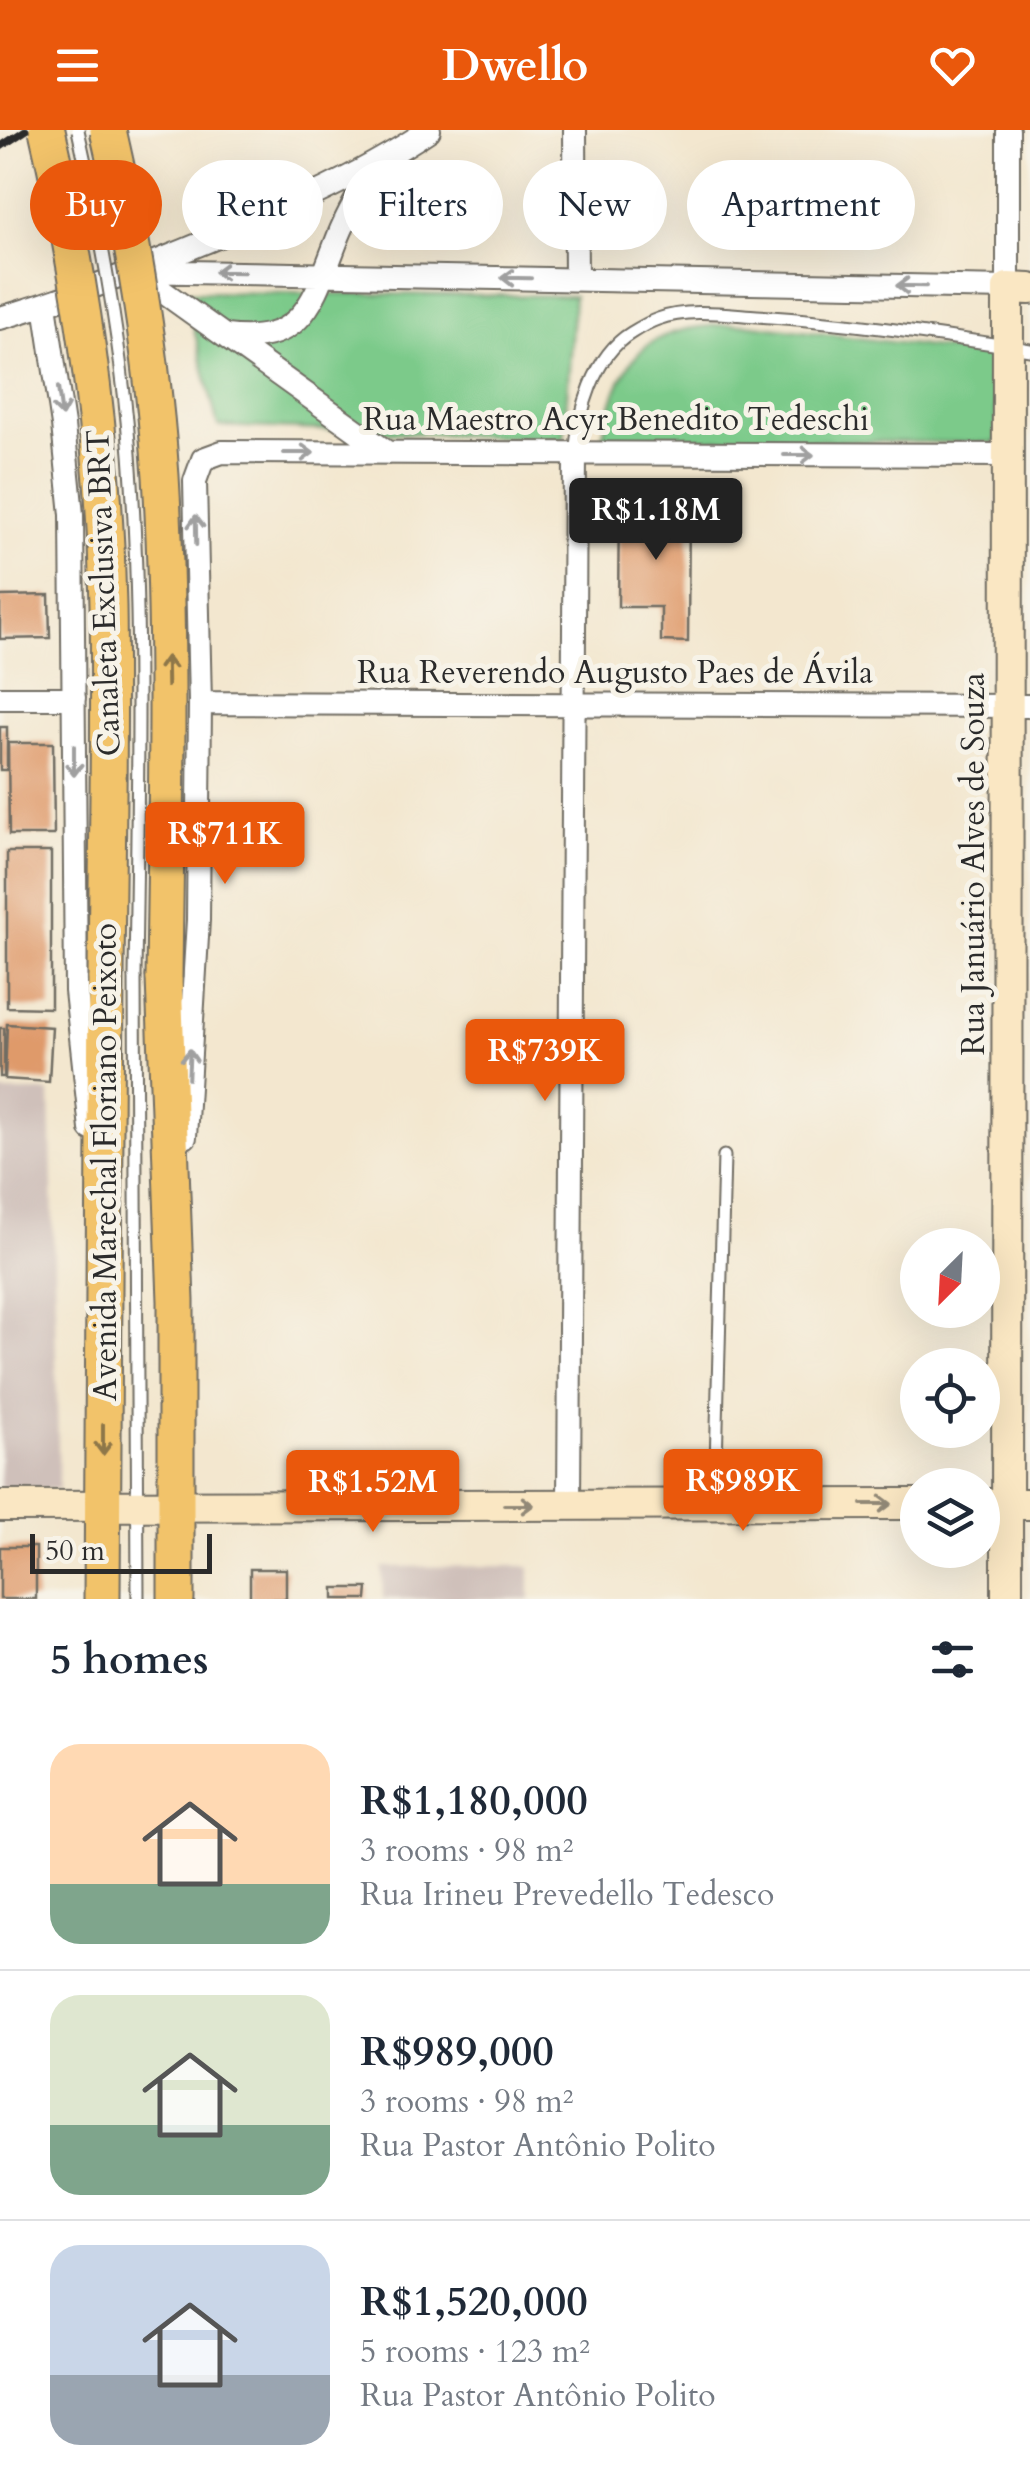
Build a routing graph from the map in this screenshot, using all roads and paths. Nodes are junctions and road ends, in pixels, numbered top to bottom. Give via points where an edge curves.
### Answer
1 (47, 130) edge
2 (78, 130) edge
3 (108, 130) edge
4 (429, 130) edge
5 (575, 130) edge
6 (1008, 130) edge
7 (384, 160) edge
8 (343, 182) edge
9 (343, 227) edge
10 (134, 270) junction
11 (324, 274) junction
12 (576, 279) junction
13 (1019, 288) edge
14 (46, 305) junction
15 (0, 318) edge
16 (225, 336) junction
17 (1019, 348) edge
18 (388, 453) junction
19 (575, 454) junction
20 (1019, 456) edge
21 (0, 698) edge
22 (74, 698) junction
23 (200, 703) junction
24 (573, 704) junction
25 (1019, 706) edge
26 (135, 978) junction
27 (724, 1156) dead end
28 (104, 1238) junction
29 (176, 1301) junction
30 (569, 1504) junction
31 (715, 1504) junction
32 (900, 1504) edge
33 (1006, 1504) edge
34 (0, 1506) edge
35 (102, 1506) junction
36 (139, 1506) junction
37 (176, 1506) junction
38 (102, 1599) edge
39 (138, 1599) edge
40 (176, 1599) edge
41 (1007, 1599) edge

1 - 26 main road, Avenida Marechal Floriano Peixoto, bridge via 86,331
2 - 26 lane, Canaleta Exclusiva BRT, bridge via 115,324 132,479 138,602
26 -> 3 main road, Avenida Marechal Floriano Peixoto, bridge via 168,703 160,473 144,318
4 - 7 street
5 - 12 street
6 - 13 street, Rua Januário Alves de Souza
8 - 10 street
9 - 11 street
11 -> 10 street
10 - 14 street
10 - 16 street
12 -> 11 street
11 - 16 street via 290,327 252,339
13 -> 12 street
13 - 17 main road, Rua Januário Alves de Souza
14 - 15 street
14 -> 22 street via 72,515
16 - 18 street
17 - 19 lane via 788,318 660,318 627,335 604,363 586,398
17 - 20 main road, Rua Januário Alves de Souza
18 - 19 street, Rua Maestro Acyr Benedito Tedeschi
23 -> 18 street, Rua Maestro Acyr Benedito Tedeschi via 195,482 203,459 222,452
19 -> 20 street, Rua Maestro Acyr Benedito Tedeschi
19 - 24 street
20 - 25 main road, Rua Januário Alves de Souza
21 - 22 street
22 -> 28 street via 76,992
23 - 24 street, Rua Reverendo Augusto Paes de Ávila
29 -> 23 street via 198,920
24 - 25 street, Rua Reverendo Augusto Paes de Ávila
24 - 30 street
25 - 33 main road, Rua Januário Alves de Souza
26 - 28 main road, Avenida Marechal Floriano Peixoto
26 - 29 main road, Avenida Marechal Floriano Peixoto
26 - 36 lane, Canaleta Exclusiva BRT
27 - 31 lane
28 -> 35 main road, Avenida Marechal Floriano Peixoto
29 - 37 main road, Avenida Marechal Floriano Peixoto
30 - 31 main road
37 -> 30 main road
31 -> 32 main road
33 - 41 main road, Rua Januário Alves de Souza
34 - 35 main road
35 - 36 main road
35 - 38 main road, Avenida Marechal Floriano Peixoto
36 - 37 main road
36 - 39 lane, Canaleta Exclusiva BRT
37 - 40 main road, Avenida Marechal Floriano Peixoto

